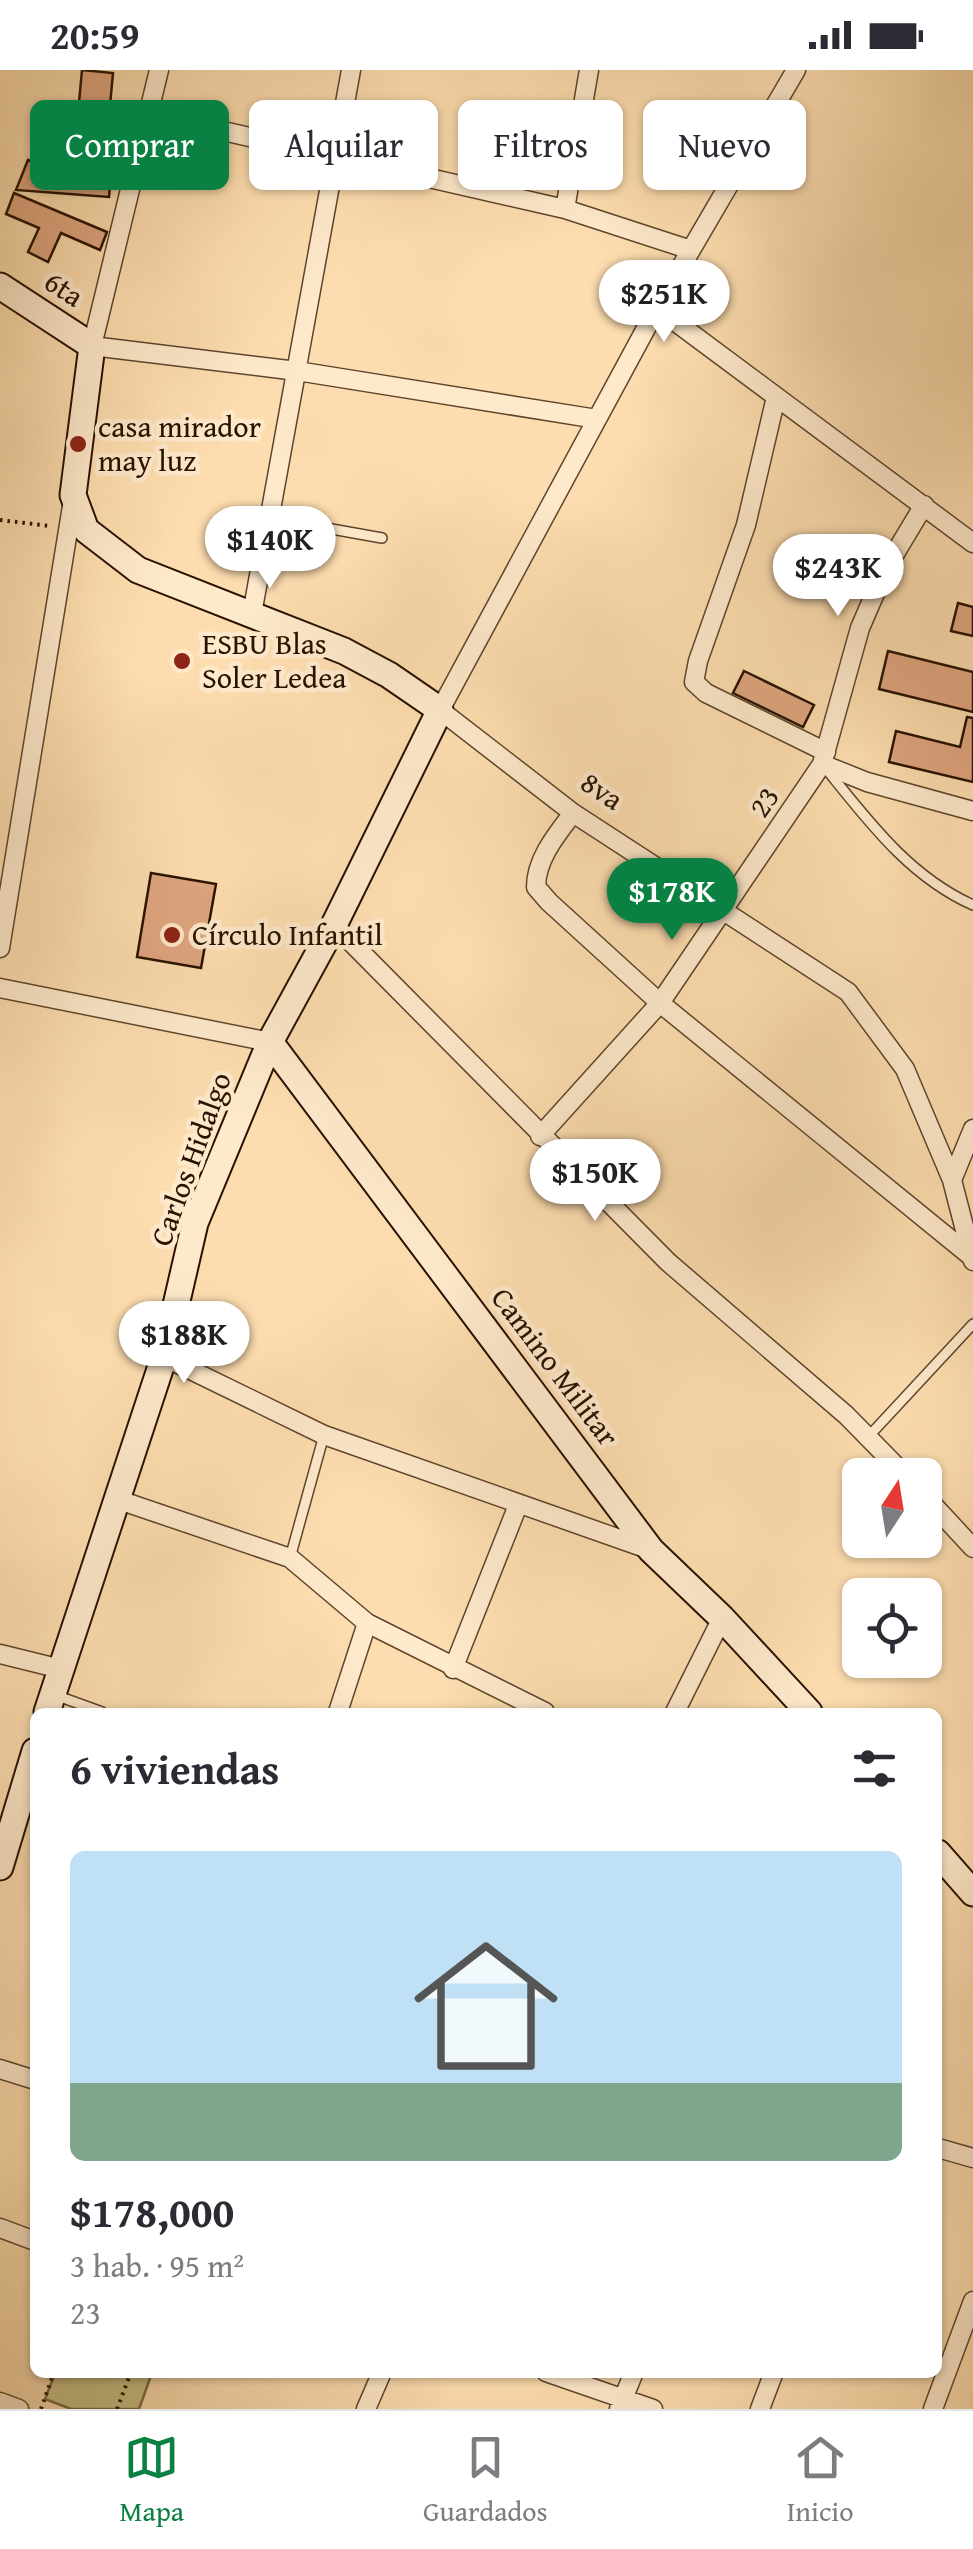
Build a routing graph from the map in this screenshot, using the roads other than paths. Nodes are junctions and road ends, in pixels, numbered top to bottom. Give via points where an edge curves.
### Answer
1 (159, 70) edge
2 (352, 70) edge
3 (589, 70) edge
4 (796, 70) edge
5 (152, 100) edge
6 (347, 100) edge
7 (438, 179) edge
8 (130, 190) edge
9 (330, 190) edge
10 (565, 209) junction
11 (691, 250) junction
12 (0, 286) edge
13 (658, 308) junction
14 (92, 346) junction
15 (297, 370) junction
16 (776, 397) junction
17 (597, 419) junction
18 (74, 495) junction
19 (924, 505) junction
20 (270, 518) junction
21 (382, 538) dead end
22 (973, 544) edge
23 (252, 614) junction
24 (440, 710) junction
25 (824, 758) junction
26 (973, 811) edge
27 (573, 813) junction
28 (973, 905) edge
29 (724, 909) junction
30 (334, 925) junction
31 (0, 948) edge
32 (0, 988) edge
33 (660, 1002) junction
34 (270, 1042) junction
35 (973, 1129) edge
36 (540, 1136) junction
37 (952, 1180) junction
38 (973, 1259) edge
39 (973, 1324) edge
40 (164, 1357) junction
41 (324, 1436) junction
42 (868, 1436) junction
43 (889, 1458) edge
44 (116, 1500) junction
45 (518, 1506) junction
46 (942, 1514) edge
47 (973, 1548) edge
48 (651, 1550) junction
49 (290, 1558) junction
50 (722, 1618) junction
51 (367, 1623) junction
52 (0, 1654) edge
53 (61, 1669) junction
54 (453, 1669) junction
55 (49, 1703) edge
56 (78, 1708) edge
57 (339, 1708) edge
58 (536, 1708) edge
59 (677, 1708) edge
60 (804, 1708) edge
61 (30, 1768) edge
62 (942, 1858) edge
63 (0, 1867) edge
64 (973, 1893) edge
65 (0, 2069) edge
66 (30, 2078) edge
67 (942, 2149) edge
68 (973, 2158) edge
69 (0, 2228) edge
70 (30, 2239) edge
71 (973, 2301) edge
72 (379, 2378) edge
73 (560, 2378) edge
74 (632, 2378) edge
75 (772, 2378) edge
76 (0, 2402) edge
77 (621, 2404) edge
78 (18, 2409) edge
79 (366, 2409) edge
80 (653, 2409) edge
81 (760, 2409) edge
82 (933, 2409) edge

1 - 5 street
2 - 6 street
3 - 10 street
4 - 11 street
7 - 10 street
8 - 14 street
9 - 15 street
10 - 11 street
11 - 13 street
12 - 14 main road, 6ta
13 - 16 street
13 - 17 street
14 - 15 street
14 - 18 main road
15 - 17 street
15 - 20 street
16 - 19 street
16 - 25 street via 746,525 694,682
17 - 24 street
18 - 23 main road, 8va via 86,530 138,570
18 - 31 street
19 - 22 street
19 - 25 street, 23 via 860,628
20 - 21 lane
20 - 23 street
23 - 24 main road, 8va via 344,651
24 - 27 street, 8va
24 - 30 main road, Carlos Hidalgo
25 - 26 street via 868,782
25 - 28 lane via 887,845
25 - 29 street, 23
27 - 29 street, 8va
27 - 33 street via 554,838 536,887
29 - 33 street, 23
29 - 37 street, 8va via 848,992 904,1069
30 - 34 main road, Carlos Hidalgo
30 - 36 street
32 - 34 street
33 - 36 street, 23
33 - 38 street
34 - 40 main road, Carlos Hidalgo via 195,1223
34 - 48 main road, Camino Militar
35 - 37 street
36 - 42 street via 668,1262
37 - 38 street, 8va
39 - 42 lane
40 - 41 street
40 - 44 main road, Carlos Hidalgo
41 - 45 street
41 - 49 lane
42 - 43 street
44 - 49 street
44 - 53 main road, Carlos Hidalgo
45 - 48 street
45 - 54 street
46 - 47 street
48 - 50 main road, Camino Militar
49 - 51 street
50 - 59 street
50 - 60 main road, Camino Militar
51 - 54 street
51 - 57 street
52 - 53 street
53 - 55 main road, Carlos Hidalgo
54 - 58 street
55 - 56 lane
61 - 63 main road
62 - 64 main road
65 - 66 street
67 - 68 street
69 - 70 street
71 - 82 street
72 - 79 street
73 - 77 street
74 - 77 street
75 - 81 street
76 - 78 street
77 - 80 street

